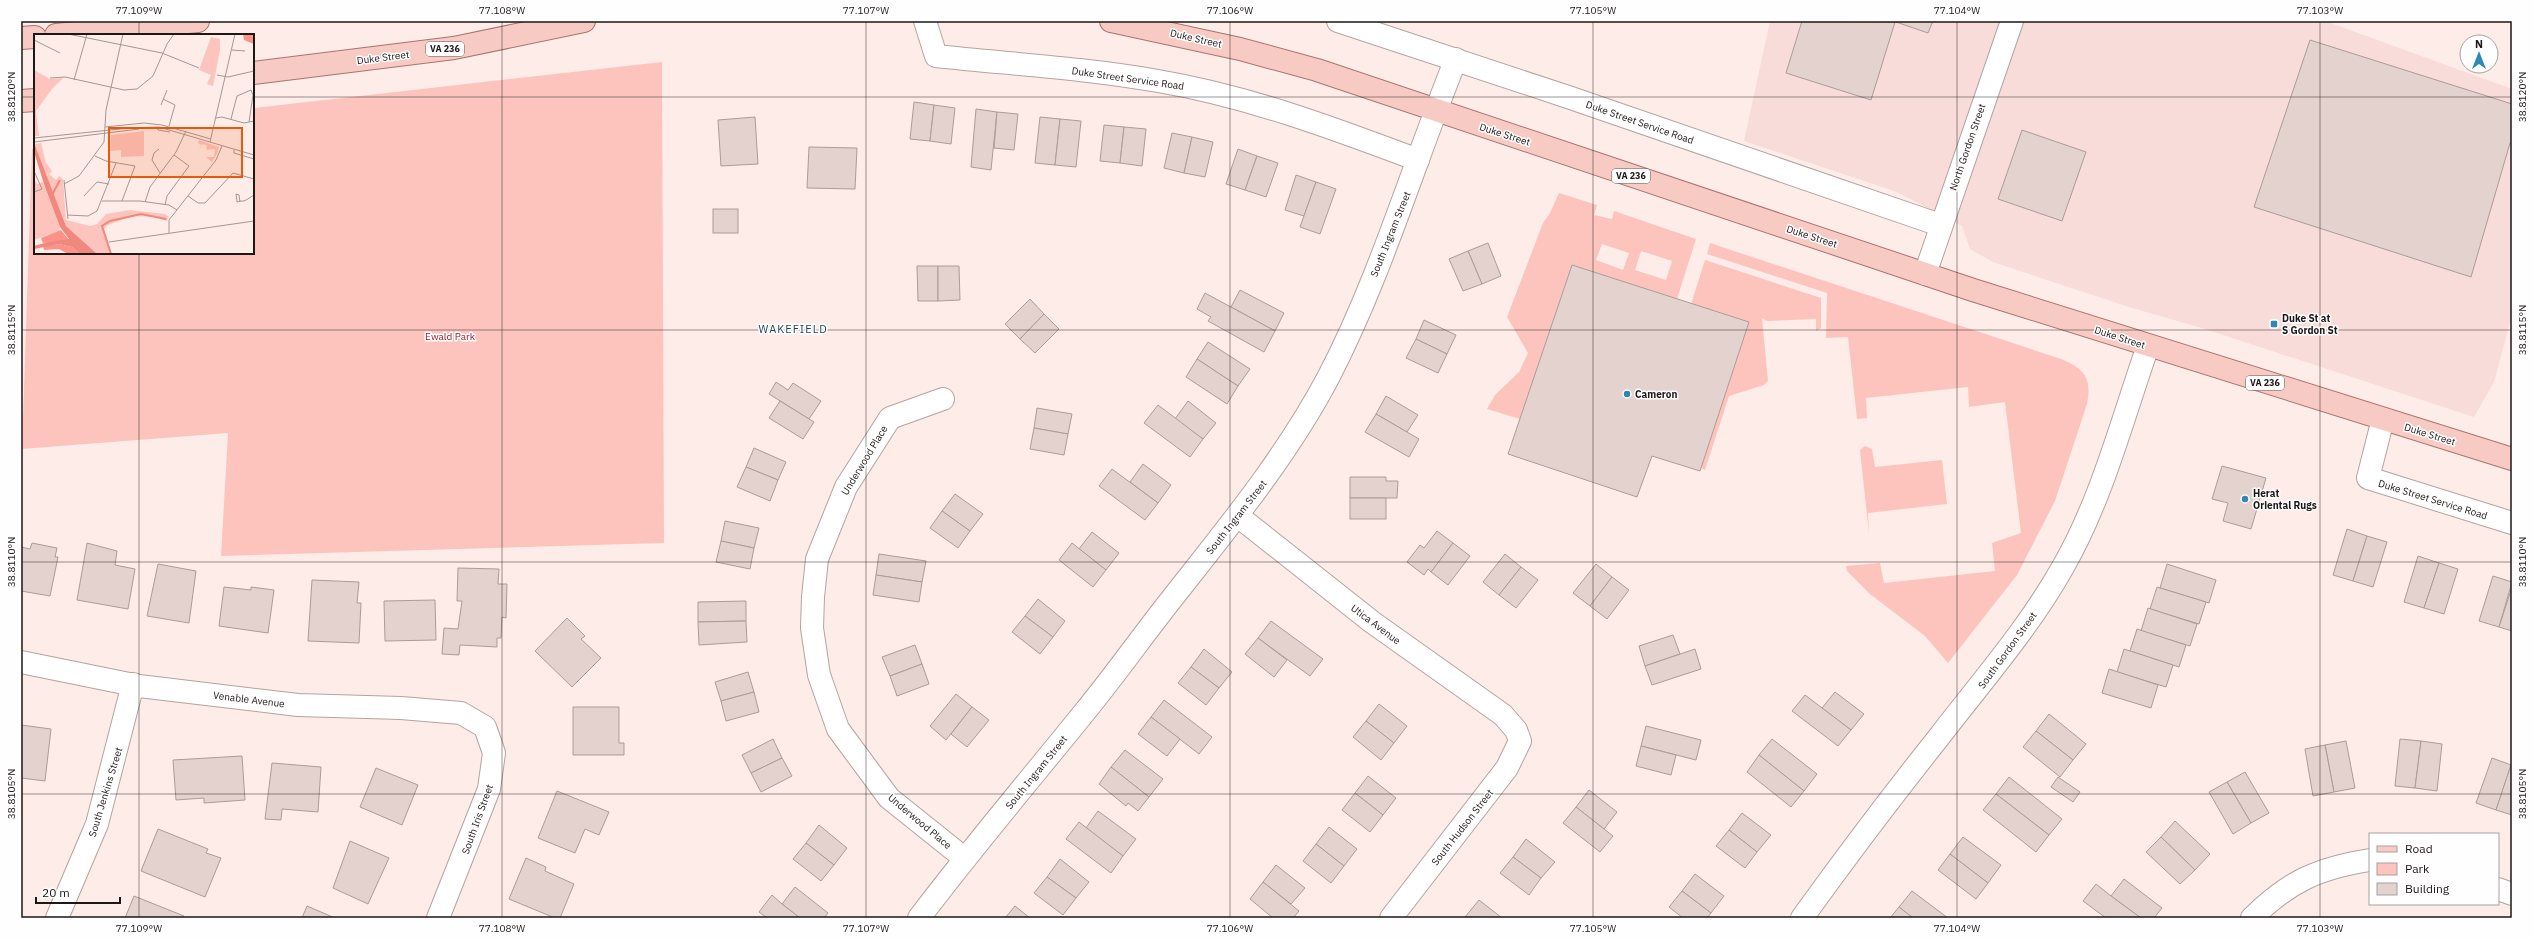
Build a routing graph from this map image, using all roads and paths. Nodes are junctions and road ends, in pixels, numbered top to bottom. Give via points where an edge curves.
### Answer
1 (198, 21) edge
2 (584, 21) edge
3 (925, 21) edge
4 (1111, 21) edge
5 (1338, 21) edge
6 (2012, 21) edge
7 (66, 34) edge
8 (34, 37) edge
9 (21, 38) edge
10 (1456, 59) junction
11 (254, 73) edge
12 (34, 100) edge
13 (21, 101) edge
14 (1435, 111) junction
15 (1418, 160) junction
16 (1940, 225) junction
17 (1925, 274) junction
18 (2148, 346) junction
19 (943, 399) dead end
20 (2384, 419) junction
21 (2512, 459) edge
22 (1238, 516) junction
23 (2512, 523) edge
24 (21, 662) edge
25 (133, 684) junction
26 (477, 722) joint
27 (1516, 730) joint
28 (964, 858) junction
29 (2369, 860) edge
30 (2499, 889) edge
31 (2512, 894) edge
32 (57, 918) edge
33 (438, 918) edge
34 (919, 918) edge
35 (1391, 918) edge
36 (1802, 918) edge
37 (2252, 918) edge

1 - 7 main road
2 - 11 main road, Duke Street / VA 236 via 454,48
3 - 15 street, Duke Street Service Road via 936,56 1084,71 1158,81 1215,93 1337,130
4 - 14 main road, Duke Street / VA 236 via 1240,48 1317,70
5 - 10 street, Duke Street Service Road
6 - 16 street, North Gordon Street
8 - 9 main road
10 - 14 street, South Ingram Street
10 - 16 street, Duke Street Service Road
12 - 13 main road
14 - 15 street, South Ingram Street
14 - 17 main road, Duke Street / VA 236
15 - 22 street, South Ingram Street via 1388,243 1328,378 1269,474
16 - 17 street, North Gordon Street
17 - 18 main road, Duke Street / VA 236
18 - 20 main road, Duke Street / VA 236
18 - 36 street, South Gordon Street via 2095,500 2064,567 1997,665 1940,735
19 - 28 street, Underwood Place via 890,418 846,487 817,559 812,597 812,628 819,675 838,729 889,798
20 - 21 main road, Duke Street / VA 236
20 - 23 street, Duke Street Service Road via 2368,478
22 - 27 street, Utica Avenue via 1372,622 1503,715
22 - 28 street, South Ingram Street via 1085,712
24 - 25 street, Venable Avenue
25 - 26 street, Venable Avenue via 298,705 401,708 461,714
25 - 32 street, South Jenkins Street via 97,824
26 - 33 street, South Iris Street via 485,726 494,753 489,789
27 - 35 street, South Hudson Street via 1520,741 1507,768
28 - 34 street, South Ingram Street
29 - 37 street via 2348,863 2313,874 2272,900
30 - 31 street

